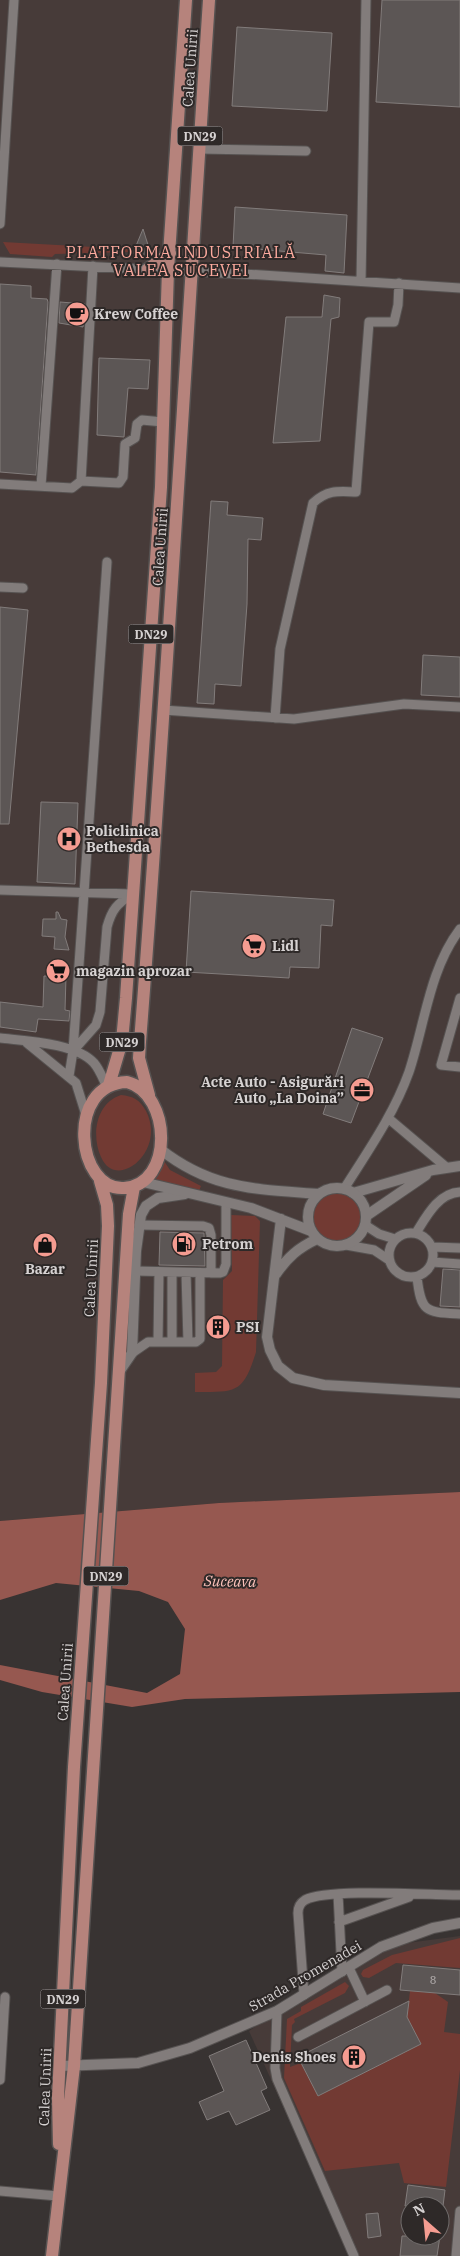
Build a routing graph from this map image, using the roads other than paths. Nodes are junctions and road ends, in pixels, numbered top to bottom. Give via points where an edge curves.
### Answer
1 (14, 0) edge
2 (186, 0) edge
3 (210, 0) edge
4 (366, 0) edge
5 (200, 149) junction
6 (306, 151) dead end
7 (0, 224) edge
8 (170, 253) junction
9 (0, 262) edge
10 (56, 264) junction
11 (93, 266) junction
12 (148, 269) junction
13 (168, 270) junction
14 (191, 271) junction
15 (361, 281) junction
16 (399, 283) junction
17 (460, 288) edge
18 (163, 422) junction
19 (81, 481) junction
20 (0, 484) edge
21 (41, 486) junction
22 (107, 562) dead end
23 (0, 587) edge
24 (22, 588) dead end
25 (460, 707) edge
26 (163, 710) junction
27 (275, 718) junction
28 (0, 890) edge
29 (84, 893) junction
30 (132, 894) junction
31 (460, 929) edge
32 (460, 998) edge
33 (0, 1038) edge
34 (25, 1041) junction
35 (73, 1051) junction
36 (460, 1066) edge
37 (69, 1076) junction
38 (108, 1086) junction
39 (148, 1095) junction
40 (86, 1115) junction
41 (388, 1118) junction
42 (160, 1149) junction
43 (460, 1166) edge
44 (446, 1167) junction
45 (432, 1170) junction
46 (100, 1181) junction
47 (139, 1184) junction
48 (348, 1191) junction
49 (460, 1192) edge
50 (185, 1194) junction
51 (319, 1194) junction
52 (226, 1203) junction
53 (281, 1219) junction
54 (365, 1220) junction
55 (139, 1225) junction
56 (416, 1233) junction
57 (314, 1235) junction
58 (395, 1239) junction
59 (346, 1245) junction
60 (432, 1247) junction
61 (460, 1248) edge
62 (389, 1260) junction
63 (432, 1262) junction
64 (460, 1264) edge
65 (136, 1271) junction
66 (159, 1272) junction
67 (172, 1272) junction
68 (186, 1273) junction
69 (200, 1273) junction
70 (211, 1273) junction
71 (275, 1274) junction
72 (417, 1277) junction
73 (460, 1314) edge
74 (158, 1342) junction
75 (172, 1342) junction
76 (188, 1342) junction
77 (132, 1354) junction
78 (119, 1377) junction
79 (460, 1393) edge
80 (338, 1894) junction
81 (416, 1894) junction
82 (460, 1896) edge
83 (339, 1922) junction
84 (460, 1923) edge
85 (345, 1970) junction
86 (387, 1990) dead end
87 (304, 1995) junction
88 (5, 1997) dead end
89 (365, 2002) junction
90 (277, 2011) junction
91 (298, 2037) dead end
92 (60, 2066) junction
93 (74, 2066) junction
94 (0, 2080) edge
95 (0, 2191) edge
96 (58, 2191) junction
97 (460, 2211) edge
98 (52, 2256) edge
99 (354, 2256) edge
100 (456, 2256) edge

1 - 7 lane
2 - 8 main road, Calea Unirii / DN29
3 - 5 main road, Calea Unirii / DN29
4 - 15 lane
5 - 6 lane
5 - 14 main road, Calea Unirii / DN29
8 - 12 main road
8 - 13 main road, Calea Unirii / DN29
9 - 10 lane
10 - 11 lane
10 - 21 lane
11 - 12 lane
11 - 19 lane
12 - 13 lane
13 - 14 lane
13 - 18 main road, Calea Unirii / DN29
14 - 15 lane
14 - 26 main road, Calea Unirii / DN29 via 180,489
15 - 16 lane
16 - 17 lane
16 - 27 lane via 394,322 369,322 356,492 323,494 313,503 280,649
18 - 19 lane via 142,420 137,424 135,438 125,444 123,477 119,483
18 - 30 main road, Calea Unirii / DN29
19 - 21 lane via 72,488
20 - 21 lane
22 - 29 lane
23 - 24 lane
25 - 27 lane via 404,704 294,719
26 - 27 lane
26 - 39 main road, Calea Unirii / DN29 via 139,1058
28 - 29 lane
29 - 30 lane
29 - 35 lane
30 - 35 lane via 117,904 106,926 98,1019 96,1026
30 - 38 main road, Calea Unirii / DN29 via 122,1041
31 - 41 lane via 448,944 431,988 409,1073
32 - 36 lane via 441,1065
33 - 34 lane
34 - 35 lane
34 - 37 lane
35 - 37 lane
35 - 38 lane via 92,1061
37 - 40 lane via 81,1094
38 - 39 main road via 135,1084
38 - 40 main road, DN29 via 91,1102
39 - 42 main road, DN29 via 157,1112
40 - 46 main road, DN29 via 86,1150
41 - 44 lane
41 - 48 lane
42 - 47 main road, DN29 via 157,1163
42 - 51 street via 194,1173 219,1182 247,1188
43 - 44 street
44 - 45 street
45 - 48 street
45 - 54 street
46 - 47 main road via 112,1187
46 - 92 main road, Calea Unirii / DN29 via 107,1206 108,1226 101,1382 74,1768
47 - 50 street
47 - 78 main road, Calea Unirii / DN29 via 129,1214
48 - 51 street via 326,1190
48 - 54 street via 360,1199
49 - 56 lane via 449,1195 429,1210
50 - 52 street
50 - 55 street via 151,1202 141,1215
51 - 57 street via 309,1207 308,1215
52 - 53 street
52 - 70 lane via 226,1267 220,1273
53 - 57 street
53 - 71 street
54 - 58 lane via 379,1234
54 - 59 street via 361,1233
55 - 65 street
55 - 70 lane via 209,1228
56 - 58 lane
56 - 60 lane
57 - 59 street via 331,1245
57 - 71 street via 290,1255
58 - 62 lane via 388,1252
59 - 62 lane via 374,1250
60 - 61 lane
60 - 63 lane
62 - 72 lane via 403,1276
63 - 64 lane
63 - 72 lane
65 - 66 lane
65 - 77 street
66 - 67 lane
66 - 74 lane
67 - 68 lane
67 - 75 lane
68 - 69 lane
68 - 76 lane
69 - 70 lane
69 - 76 lane via 201,1336 196,1342
71 - 79 street via 267,1338 278,1366 293,1378 324,1385
72 - 73 lane via 424,1306 432,1312
74 - 75 lane
74 - 77 lane via 148,1342
75 - 76 lane
77 - 78 street
78 - 93 main road, Calea Unirii / DN29
80 - 81 lane
80 - 83 lane
80 - 87 lane via 304,1900 298,1908
81 - 82 lane
81 - 83 lane
83 - 85 lane
84 - 85 street, Strada Promenadei via 409,1936 381,1948
85 - 87 street, Strada Promenadei
85 - 89 lane
86 - 89 lane
87 - 90 street, Strada Promenadei
88 - 94 lane
89 - 91 lane
90 - 93 street, Strada Promenadei via 166,2056 138,2063
90 - 99 lane via 275,2068 278,2079
92 - 93 street, Strada Promenadei
92 - 96 main road, Calea Unirii / DN29
93 - 96 main road, Calea Unirii / DN29
95 - 96 lane
96 - 98 main road, Calea Unirii / DN29
97 - 100 lane

